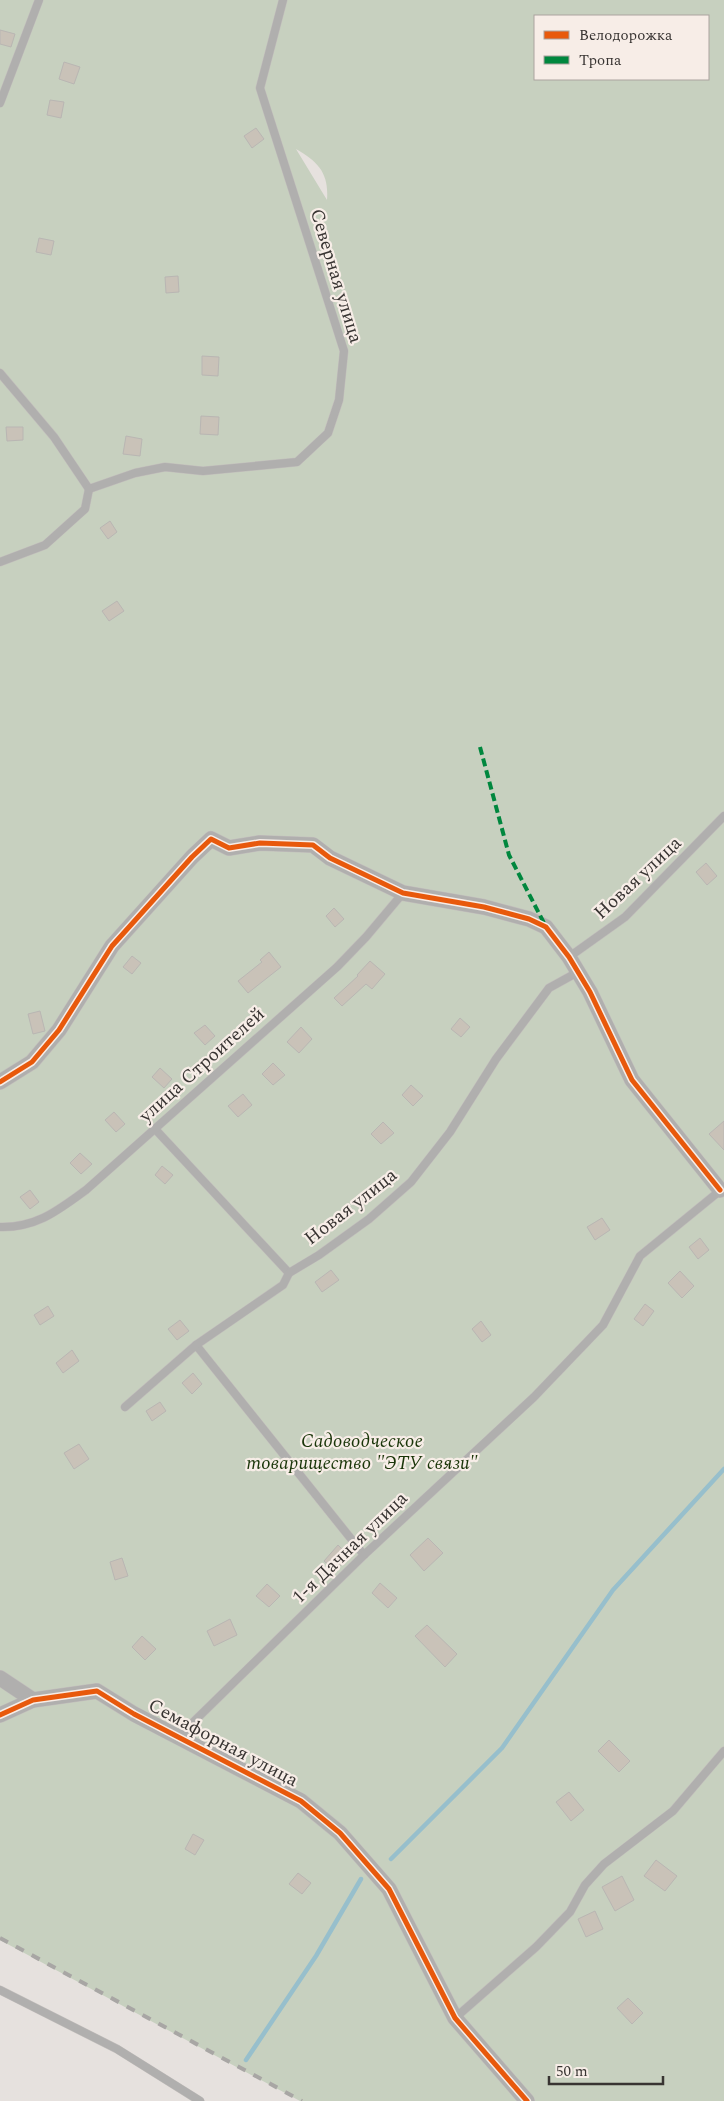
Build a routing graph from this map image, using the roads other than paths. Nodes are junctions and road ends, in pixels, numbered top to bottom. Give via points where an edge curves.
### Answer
1 (39, 0) edge
2 (283, 0) edge
3 (0, 103) edge
4 (0, 373) edge
5 (89, 490) junction
6 (0, 562) edge
7 (724, 816) edge
8 (403, 893) junction
9 (569, 958) junction
10 (578, 972) junction
11 (0, 1082) edge
12 (155, 1129) junction
13 (722, 1189) edge
14 (0, 1227) edge
15 (289, 1273) junction
16 (196, 1345) junction
17 (125, 1407) dead end
18 (364, 1555) junction
19 (0, 1678) edge
20 (33, 1700) junction
21 (0, 1715) edge
22 (178, 1737) junction
23 (724, 1751) edge
24 (0, 1990) edge
25 (455, 2018) junction
26 (200, 2101) edge
27 (527, 2101) edge

1 - 3 lane
2 - 5 lane, Северная улица via 260,88 344,351 339,400 328,433 297,462 203,471 165,468 135,473
4 - 5 lane via 54,438
5 - 6 lane via 85,509 45,545
7 - 9 lane, Новая улица via 625,917
8 - 9 street via 529,920 546,927
8 - 11 street via 330,858 313,845 260,843 229,848 211,839 112,946 59,1030 32,1062
8 - 12 lane, улица Строителей via 338,966
9 - 10 street
10 - 13 street via 632,1080
10 - 15 lane, Новая улица via 549,988 496,1058 450,1132 411,1182 369,1219
12 - 14 lane, улица Строителей via 86,1190 46,1218
12 - 15 lane
13 - 18 lane, 1-я Дачная улица via 640,1256 602,1325 534,1398
15 - 16 lane, Новая улица via 283,1285
16 - 17 lane, Новая улица
16 - 18 lane
18 - 22 lane, 1-я Дачная улица
19 - 20 street
20 - 21 street, Семафорная улица
20 - 22 street, Семафорная улица via 97,1691
22 - 25 street, Семафорная улица via 301,1801 340,1832 389,1889
23 - 25 lane via 673,1811 598,1871 585,1885 570,1912 536,1947
24 - 26 lane via 117,2049
25 - 27 street, Семафорная улица

